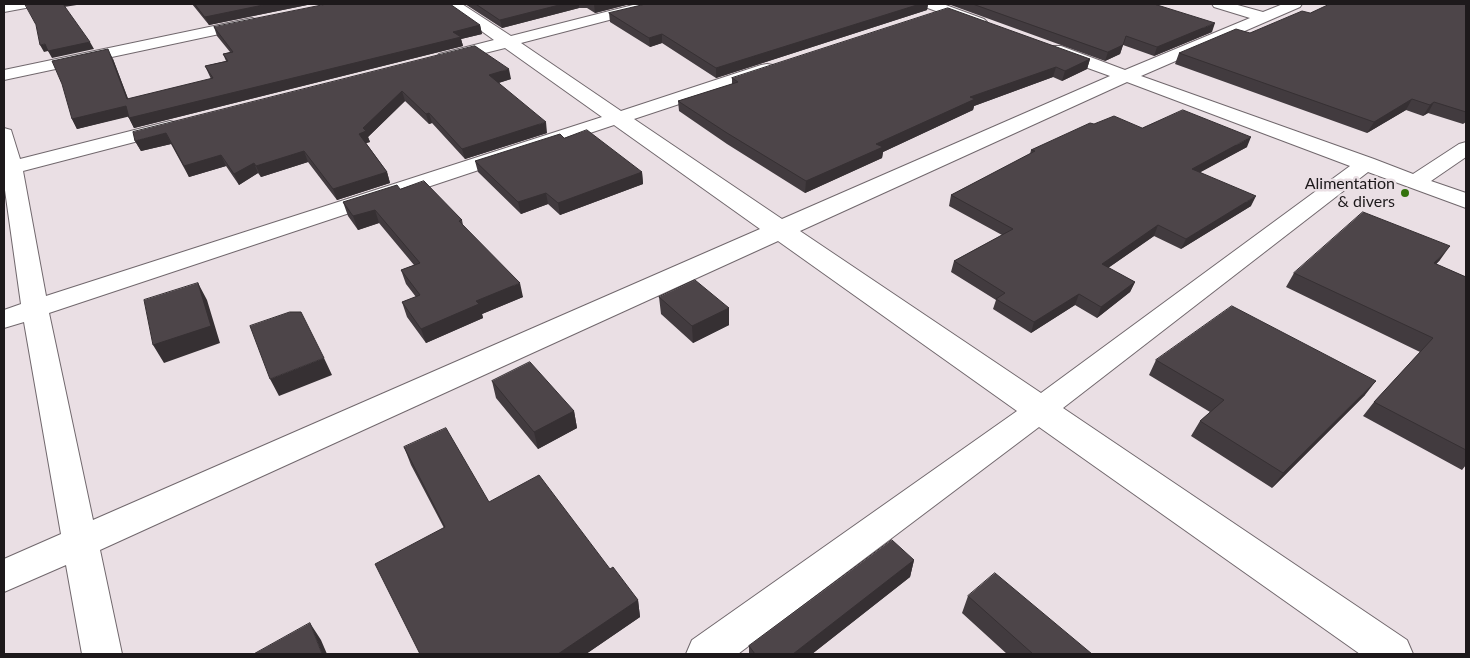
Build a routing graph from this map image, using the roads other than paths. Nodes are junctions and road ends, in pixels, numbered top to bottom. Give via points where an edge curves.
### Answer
1 (26, 4) edge
2 (453, 4) edge
3 (654, 4) edge
4 (1219, 4) edge
5 (1295, 4) edge
6 (4, 8) edge
7 (932, 11) edge
8 (1264, 17) junction
9 (263, 20) edge
10 (992, 26) edge
11 (509, 42) junction
12 (1036, 43) edge
13 (432, 61) edge
14 (787, 62) edge
15 (4, 75) edge
16 (1126, 76) junction
17 (618, 118) junction
18 (184, 124) edge
19 (4, 134) edge
20 (1466, 148) edge
21 (1367, 163) junction
22 (8, 168) edge
23 (1415, 182) junction
24 (1466, 201) edge
25 (780, 230) junction
26 (35, 309) junction
27 (4, 319) edge
28 (1040, 410) junction
29 (81, 542) junction
30 (4, 576) edge
31 (102, 654) edge
32 (706, 654) edge
33 (1393, 654) edge

1 - 6 street
2 - 11 street
3 - 11 street
4 - 8 street
5 - 8 street
7 - 10 street
8 - 16 street
9 - 15 street
11 - 13 street
11 - 17 street
12 - 16 street
14 - 17 street
16 - 21 street
16 - 25 street
17 - 25 street
17 - 26 street
18 - 22 street
19 - 22 street
20 - 23 street
21 - 23 street
21 - 28 street
22 - 26 street
23 - 24 street
25 - 28 street
25 - 29 street
26 - 27 street
26 - 29 street
28 - 32 street
28 - 33 street
29 - 30 street
29 - 31 street

